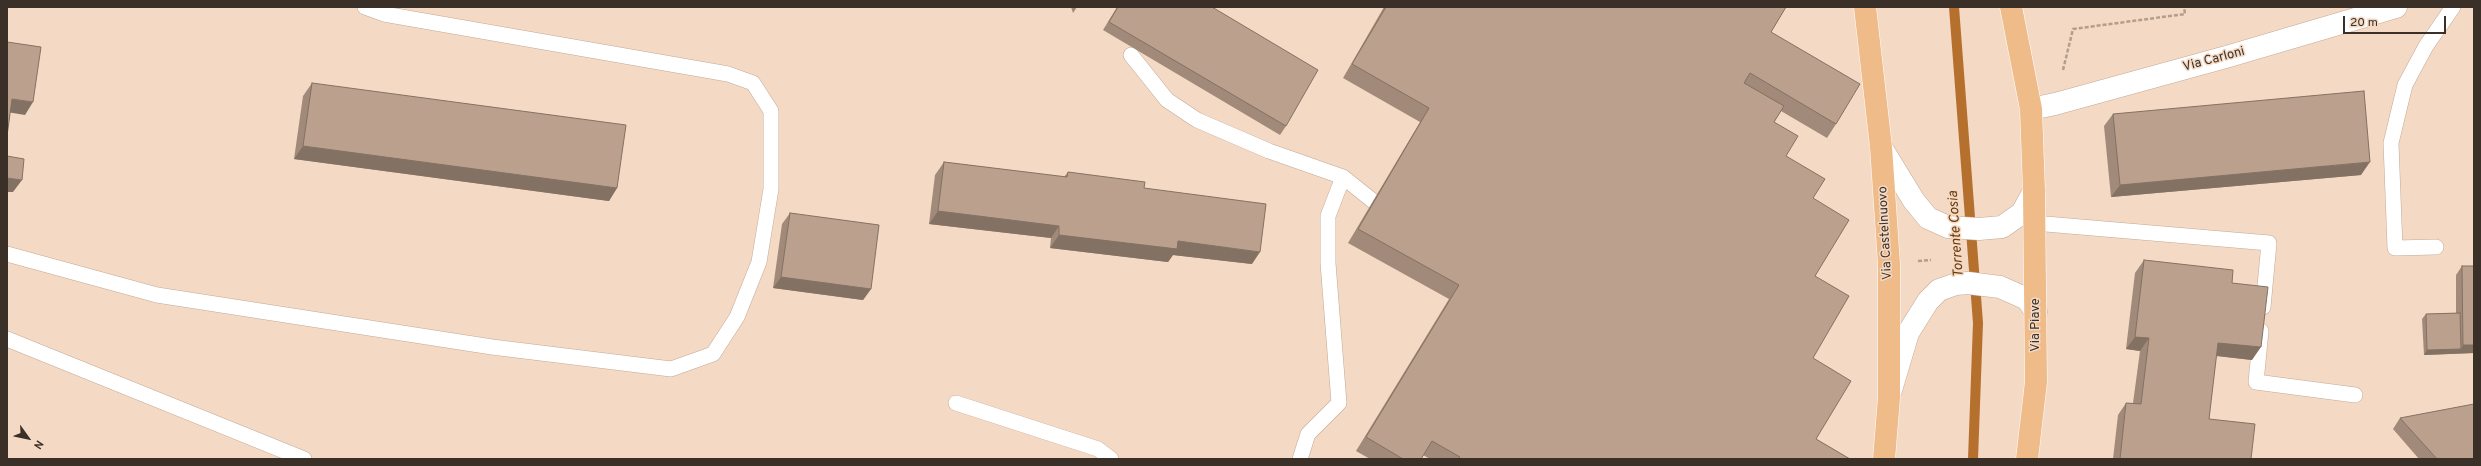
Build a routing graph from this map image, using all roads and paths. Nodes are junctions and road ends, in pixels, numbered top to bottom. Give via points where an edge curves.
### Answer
1 (366, 7) edge
2 (1865, 7) edge
3 (2011, 7) edge
4 (2184, 7) edge
5 (2453, 7) edge
6 (2385, 9) edge
7 (1130, 55) dead end
8 (2056, 104) junction
9 (2030, 109) junction
10 (1881, 147) junction
11 (1343, 178) junction
12 (2034, 191) junction
13 (1373, 201) edge
14 (2034, 223) junction
15 (2436, 247) dead end
16 (7, 254) edge
17 (2036, 312) junction
18 (7, 339) edge
19 (2355, 394) dead end
20 (1889, 398) junction
21 (956, 403) dead end
22 (304, 459) edge
23 (1111, 459) edge
24 (1300, 459) edge
25 (1884, 459) edge
26 (2027, 459) edge

1 - 16 lane via 384,14 728,74 753,83 771,111 771,189 760,262 738,317 714,354 671,369 492,347 157,295
2 - 10 main road, Via Castelnuovo
3 - 9 main road, Via Piave
4 - 8 path via 2185,14 2073,29
5 - 15 lane via 2426,46 2405,85 2391,143 2395,248
6 - 8 street, Via Carloni
7 - 11 lane via 1167,100 1197,120 1269,151
8 - 9 street, Via Carloni
9 - 12 main road, Via Piave
10 - 12 street via 1914,202 1928,218 1948,227 2002,227 2022,213
10 - 20 main road, Via Castelnuovo via 1889,264
11 - 13 lane
11 - 24 lane via 1328,216 1328,263 1339,403 1308,434
12 - 14 main road, Via Piave
14 - 17 main road, Via Piave
14 - 19 lane via 2269,244 2256,382
17 - 20 street via 2027,299 2000,287 1968,283 1939,290 1928,301 1908,333
17 - 26 main road, Via Piave via 2036,382
18 - 22 lane
20 - 25 main road, Via Castelnuovo
21 - 23 lane via 1098,449

